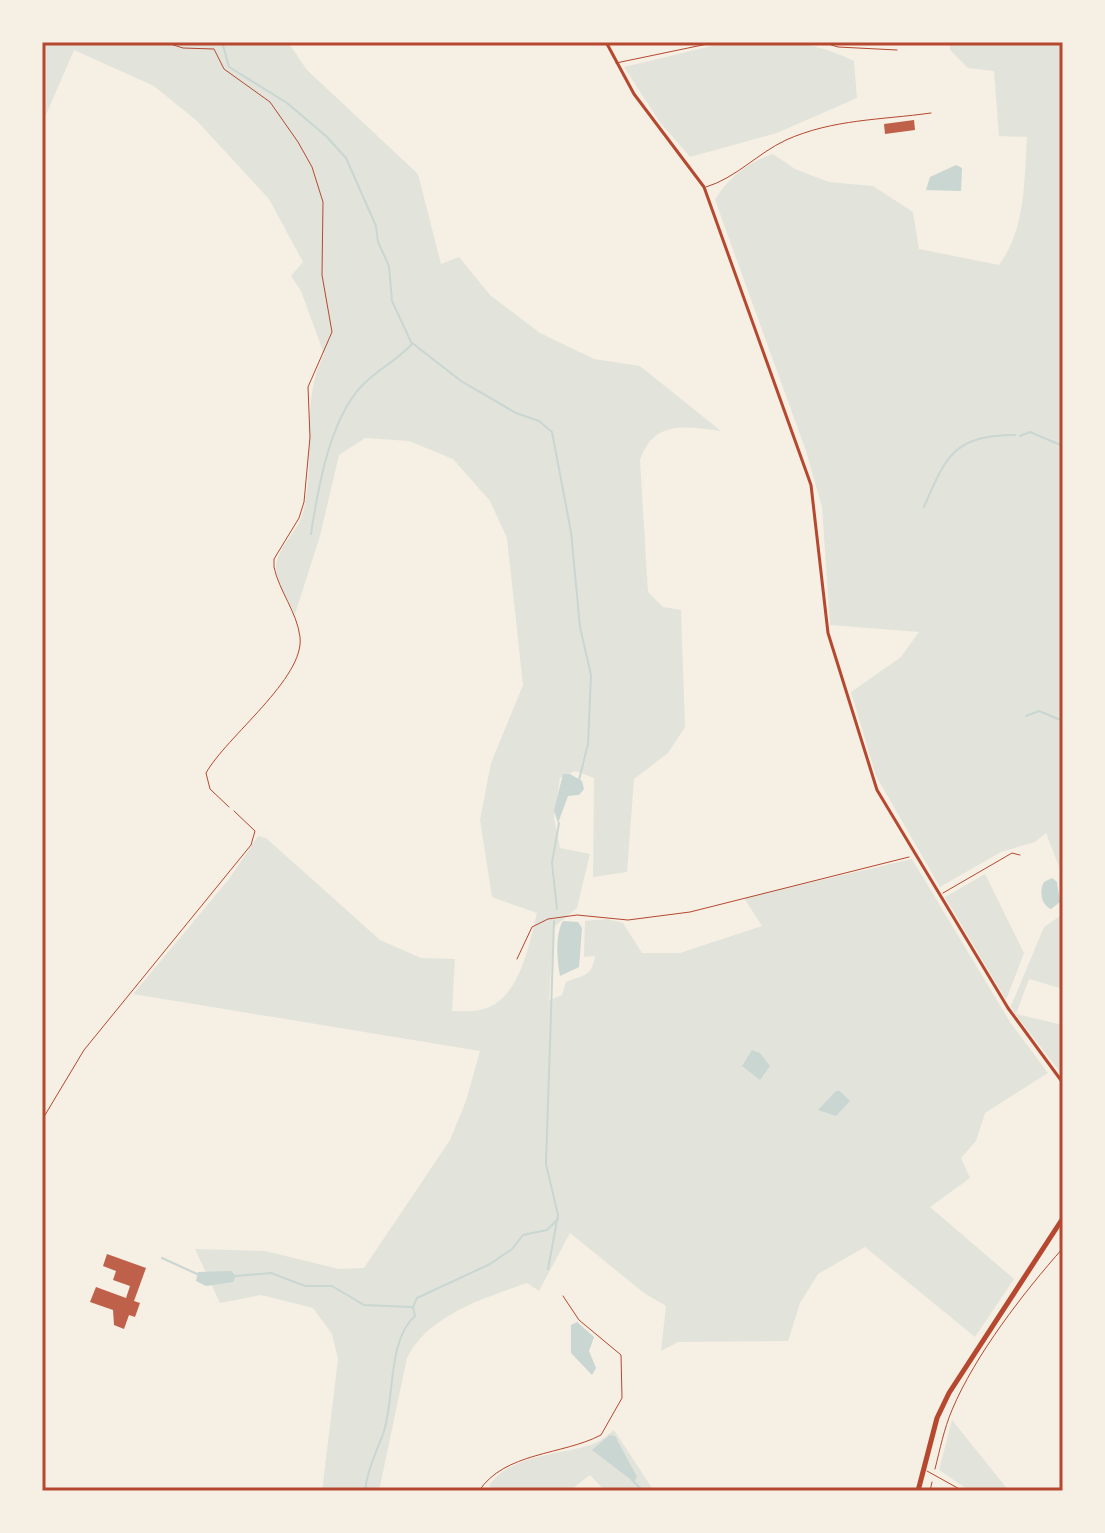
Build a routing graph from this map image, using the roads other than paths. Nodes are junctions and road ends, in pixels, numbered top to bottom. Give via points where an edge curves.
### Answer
1 (606, 42) edge
2 (717, 42) edge
3 (822, 42) edge
4 (897, 50) dead end
5 (616, 63) junction
6 (931, 113) dead end
7 (704, 187) junction
8 (234, 811) road end
9 (1020, 855) dead end
10 (939, 895) junction
11 (1063, 1083) edge
12 (42, 1120) edge
13 (1063, 1218) edge
14 (563, 1296) dead end
15 (923, 1470) junction
16 (479, 1491) edge
17 (918, 1491) edge
18 (963, 1491) edge

1 - 5 street
2 - 5 lane
3 - 4 lane
5 - 7 street
6 - 7 lane via 841,121 785,140
7 - 10 street via 811,485 828,633 864,754 877,790
8 - 12 lane via 255,831 251,845 84,1050
9 - 10 lane via 1012,853
10 - 11 street via 1008,1008
13 - 15 main road via 949,1393
14 - 16 lane via 579,1320 621,1355 622,1398 601,1435 520,1461 495,1473
15 - 17 main road
15 - 18 lane

